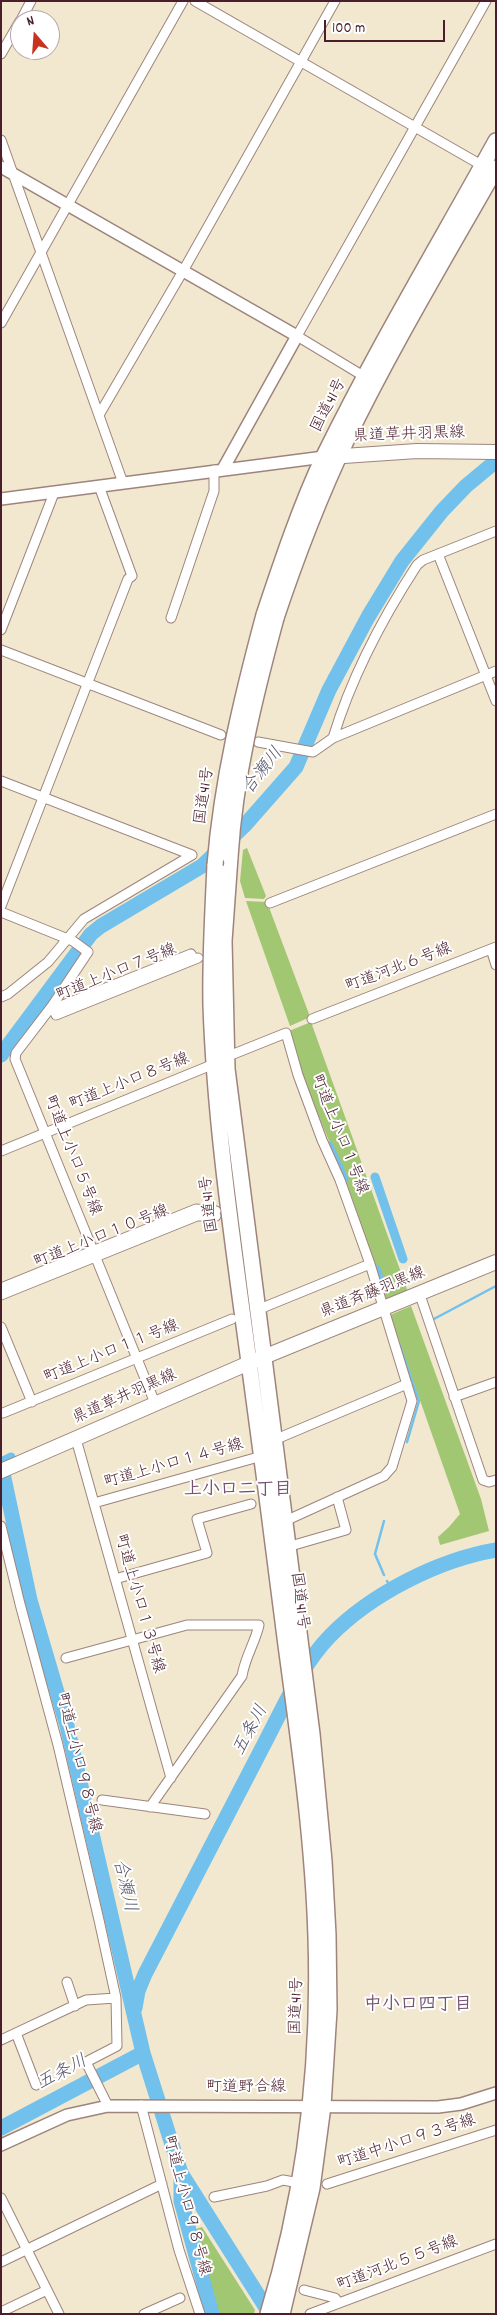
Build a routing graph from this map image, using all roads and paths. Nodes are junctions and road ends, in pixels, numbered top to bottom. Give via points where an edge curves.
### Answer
1 (183, 1) edge
2 (195, 1) edge
3 (335, 1) edge
4 (486, 1) edge
5 (10, 38) edge
6 (1, 54) edge
7 (301, 61) junction
8 (416, 127) junction
9 (1, 140) edge
10 (496, 141) edge
11 (476, 162) dead end
12 (1, 167) edge
13 (496, 168) edge
14 (13, 174) junction
15 (67, 206) junction
16 (41, 253) junction
17 (184, 271) junction
18 (1, 323) edge
19 (297, 336) junction
20 (365, 377) junction
21 (99, 415) junction
22 (492, 452) edge
23 (339, 456) junction
24 (324, 457) junction
25 (219, 470) junction
26 (123, 483) junction
27 (99, 486) junction
28 (54, 493) junction
29 (1, 499) edge
30 (496, 531) edge
31 (438, 554) junction
32 (270, 616) junction
33 (171, 618) dead end
34 (1, 630) edge
35 (1, 650) edge
36 (496, 671) edge
37 (486, 675) junction
38 (88, 683) junction
39 (496, 701) edge
40 (221, 735) dead end
41 (333, 738) junction
42 (258, 742) dead end
43 (1, 781) edge
44 (43, 798) junction
45 (496, 814) edge
46 (270, 903) dead end
47 (1, 906) edge
48 (1, 912) edge
49 (71, 940) junction
50 (493, 948) edge
51 (196, 959) dead end
52 (496, 966) edge
53 (1, 997) edge
54 (52, 1008) junction
55 (312, 1018) dead end
56 (220, 1061) junction
57 (46, 1133) junction
58 (1, 1151) edge
59 (216, 1213) dead end
60 (95, 1254) junction
61 (496, 1262) edge
62 (370, 1264) junction
63 (1, 1288) edge
64 (420, 1294) junction
65 (1, 1295) edge
66 (383, 1309) junction
67 (257, 1310) junction
68 (232, 1319) dead end
69 (1, 1327) edge
70 (264, 1357) junction
71 (138, 1359) junction
72 (250, 1363) junction
73 (496, 1382) edge
74 (407, 1384) junction
75 (454, 1397) junction
76 (32, 1402) junction
77 (155, 1403) junction
78 (3, 1413) dead end
79 (76, 1439) junction
80 (274, 1440) junction
81 (262, 1456) junction
82 (1, 1471) edge
83 (496, 1480) edge
84 (337, 1498) junction
85 (94, 1503) junction
86 (251, 1504) dead end
87 (283, 1522) junction
88 (1, 1526) edge
89 (287, 1547) junction
90 (115, 1579) junction
91 (289, 1617) junction
92 (132, 1640) junction
93 (66, 1658) dead end
94 (171, 1778) junction
95 (102, 1800) dead end
96 (150, 1807) junction
97 (205, 1814) dead end
98 (67, 1982) dead end
99 (116, 1998) junction
100 (75, 2006) junction
101 (16, 2033) junction
102 (1, 2040) edge
103 (36, 2085) dead end
104 (496, 2094) edge
105 (142, 2105) junction
106 (108, 2106) junction
107 (316, 2106) junction
108 (496, 2130) edge
109 (1, 2145) edge
110 (299, 2183) junction
111 (162, 2184) junction
112 (327, 2184) dead end
113 (214, 2197) dead end
114 (1, 2198) edge
115 (496, 2244) edge
116 (27, 2250) junction
117 (1, 2262) edge
118 (47, 2290) junction
119 (304, 2290) dead end
120 (180, 2298) dead end
121 (339, 2303) junction
122 (2, 2311) edge
123 (274, 2311) edge
124 (59, 2314) edge
125 (144, 2314) edge
126 (200, 2314) edge
127 (310, 2314) edge

1 - 15 street
2 - 7 street
3 - 7 street
4 - 8 street
5 - 6 street
7 - 8 street
7 - 17 street
8 - 11 street
8 - 19 street
9 - 14 street
10 - 20 highway, 国道41号
12 - 14 street
13 - 23 highway, 国道41号
14 - 15 street
14 - 16 street
15 - 16 street
15 - 17 street
16 - 18 street
16 - 21 street
17 - 19 street
17 - 21 street
19 - 20 street
19 - 25 street
20 - 24 highway, 国道41号
21 - 26 street
22 - 23 main road, 県道草井羽黒線 via 417,451
23 - 24 main road, 県道草井羽黒線
23 - 32 highway, 国道41号
24 - 25 street
24 - 32 highway, 国道41号 via 280,567
25 - 26 street
25 - 33 street
26 - 27 street
27 - 28 street
27 - 38 street via 132,576 128,579
28 - 29 street
28 - 34 street
30 - 31 street
31 - 37 street
31 - 41 street via 417,565 391,606 345,698
32 - 56 highway, 国道41号, bridge via 230,848
35 - 38 street
36 - 37 street
37 - 39 street
37 - 41 street
38 - 40 street
38 - 44 street
41 - 42 street via 313,752
43 - 44 street
44 - 47 street
44 - 49 street via 192,855 84,919
45 - 46 street
48 - 49 street, 町道上小口５号線
49 - 53 street via 48,962
49 - 54 street, 町道上小口５号線 via 88,952
50 - 52 street
50 - 55 street, 町道河北６号線
51 - 54 street via 191,954
54 - 57 street, 町道上小口５号線 via 15,1058
56 - 57 street, 町道上小口８号線
56 - 62 street, 町道上小口１号線 via 286,1033 303,1091
56 - 67 highway, 国道41号 via 233,1128
56 - 72 highway, 国道41号 via 220,1129
57 - 58 street, 町道上小口８号線
57 - 60 street, 町道上小口５号線
59 - 60 street, 町道上小口１０号線 via 197,1216
60 - 63 street
60 - 65 street, 町道上小口１０号線
60 - 71 street, 町道上小口５号線
61 - 64 main road, 県道斉藤羽黒線
62 - 66 street, 町道上小口１号線
62 - 67 street
64 - 66 main road, 県道斉藤羽黒線
64 - 75 street
66 - 70 main road, 県道斉藤羽黒線
66 - 74 street, 町道上小口１号線
67 - 70 highway, 国道41号
68 - 71 street, 町道上小口１１号線
69 - 76 street
70 - 72 main road, 県道草井羽黒線
70 - 80 highway, 国道41号
71 - 76 street, 町道上小口１１号線
71 - 77 street, 町道上小口５号線
72 - 77 main road, 県道草井羽黒線
72 - 81 highway, 国道41号
73 - 75 street
74 - 80 street
74 - 84 street, 町道上小口１号線 via 412,1401 392,1468 384,1476
75 - 83 street via 483,1480
76 - 78 street, 町道上小口１１号線
77 - 79 main road, 県道草井羽黒線
79 - 82 main road, 県道草井羽黒線
79 - 85 street, 町道上小口１３号線
80 - 87 highway, 国道41号
81 - 85 street, 町道上小口１４号線
81 - 91 highway, 国道41号
84 - 87 street, 町道上小口１号線
84 - 89 street via 346,1530
85 - 90 street, 町道上小口１３号線
86 - 90 street via 197,1519 207,1553
87 - 89 highway, 国道41号
88 - 99 street, 町道上小口９８号線 via 61,1754
89 - 91 highway, 国道41号
90 - 92 street, 町道上小口１３号線
91 - 107 highway, 国道41号 via 305,1735 316,1938
92 - 93 street
92 - 94 street, 町道上小口１３号線
92 - 94 street via 187,1625 259,1625 242,1676
94 - 96 street
95 - 96 street
96 - 97 street
98 - 100 street
99 - 100 street via 86,2000
99 - 106 street, 町道上小口９８号線 via 117,2046 86,2062
100 - 101 street
101 - 102 street
101 - 103 street
104 - 107 street, 町道野合線 via 437,2107
105 - 106 street, 町道野合線
105 - 107 street, 町道野合線
105 - 111 street, 町道上小口９８号線
106 - 109 street, 町道野合線 via 67,2115
107 - 110 highway, 国道41号
107 - 123 highway, 国道41号 via 312,2188
108 - 112 street, 町道中小口９３号線
110 - 113 street via 283,2180
110 - 123 highway, 国道41号
111 - 116 street
111 - 126 street, 町道上小口９８号線
114 - 116 street
115 - 121 street, 町道河北５５号線
116 - 117 street
116 - 118 street
118 - 122 street
118 - 124 street
119 - 121 street via 334,2298
120 - 125 street
121 - 127 street, 町道河北５５号線

